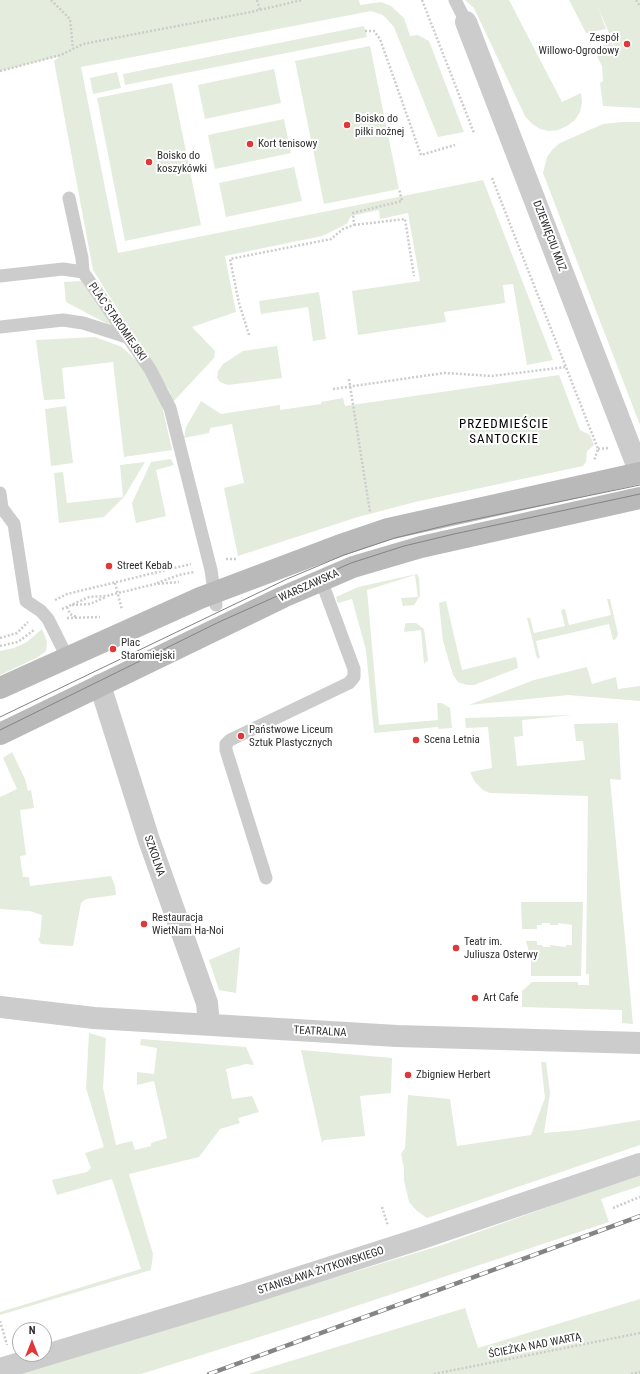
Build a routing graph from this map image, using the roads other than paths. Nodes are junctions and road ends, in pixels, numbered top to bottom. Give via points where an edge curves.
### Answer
1 (455, 0) edge
2 (466, 22) joint
3 (69, 198) dead end
4 (83, 272) junction
5 (0, 276) edge
6 (0, 327) edge
7 (127, 337) junction
8 (640, 473) edge
9 (0, 493) edge
10 (640, 498) edge
11 (1, 507) edge
12 (321, 580) junction
13 (210, 598) junction
14 (210, 632) junction
15 (67, 657) junction
16 (100, 686) junction
17 (0, 688) edge
18 (0, 734) edge
19 (266, 878) dead end
20 (0, 1007) edge
21 (209, 1025) junction
22 (640, 1043) edge
23 (640, 1164) edge
24 (0, 1369) edge

1 - 2 lane, DZIEWIĘCIU MUZ
2 - 8 street, DZIEWIĘCIU MUZ
3 - 4 lane, PLAC STAROMIEJSKI
4 - 5 lane via 63,269
4 - 7 lane, PLAC STAROMIEJSKI
6 - 7 lane via 63,320 83,322
7 - 13 lane, PLAC STAROMIEJSKI via 150,369 170,408 208,560
8 - 13 main road via 388,529 297,560
9 - 11 lane
10 - 12 main road, WARSZAWSKA via 421,547 354,567
11 - 15 lane via 14,524 26,601 44,615
12 - 14 main road, WARSZAWSKA
12 - 19 lane via 354,669 354,677 348,683 226,744
13 - 14 lane, PLAC STAROMIEJSKI via 219,622
13 - 15 main road
14 - 16 main road, WARSZAWSKA
15 - 17 main road
16 - 18 main road, WARSZAWSKA
16 - 21 street, SZKOLNA via 149,840 207,1003
20 - 21 street, TEATRALNA via 94,1018
21 - 22 street, TEATRALNA via 397,1036
23 - 24 street, STANISŁAWA ŻYTKOWSKIEGO via 429,1236

